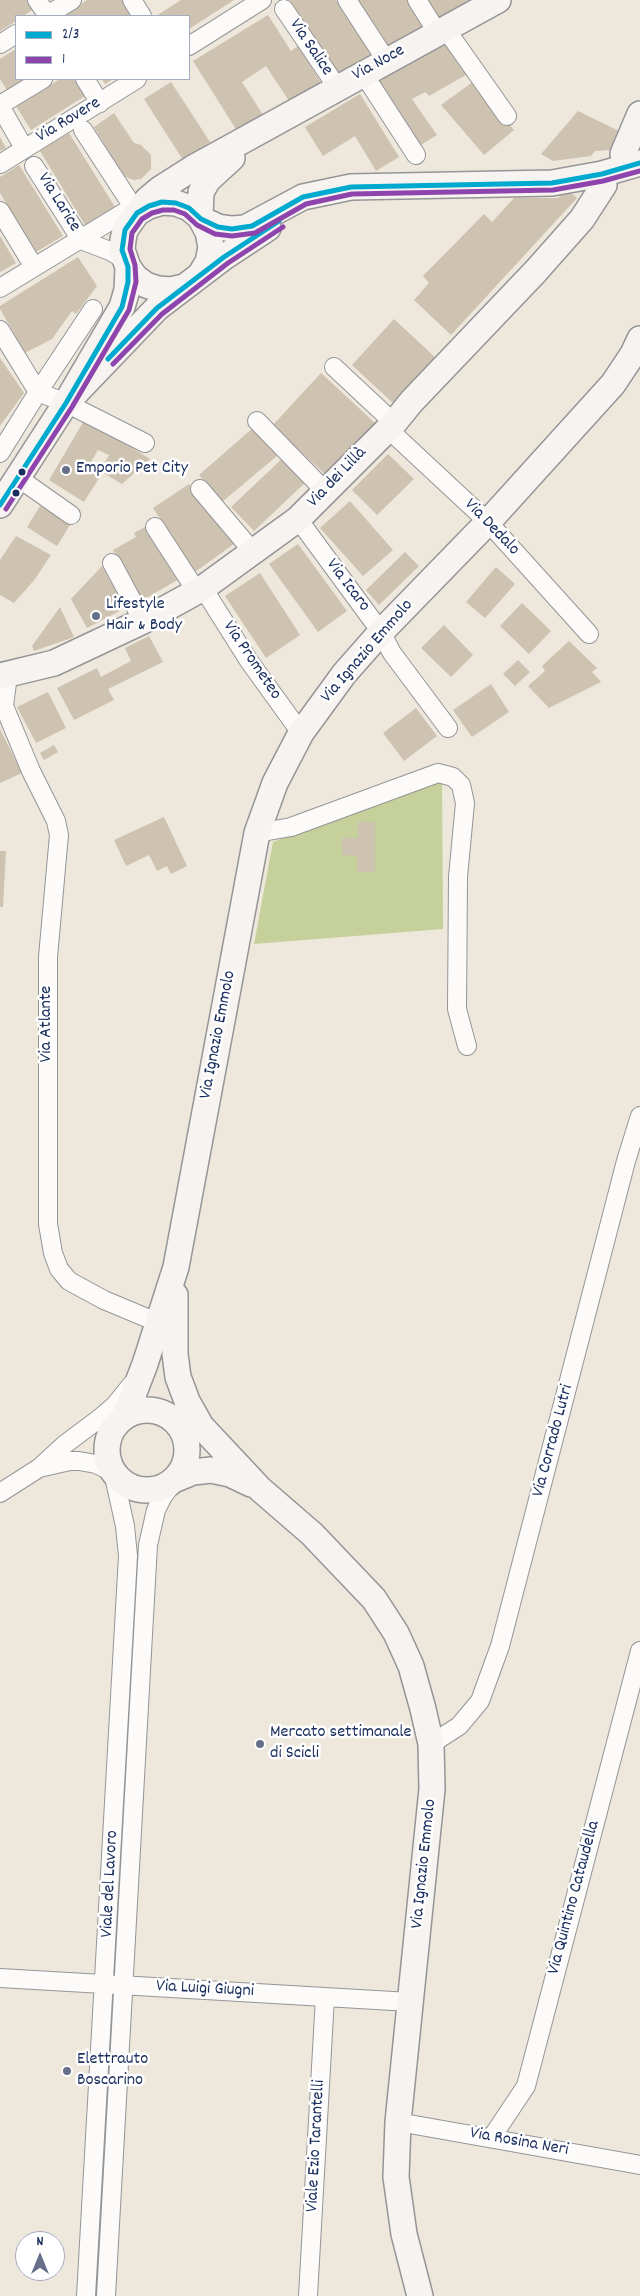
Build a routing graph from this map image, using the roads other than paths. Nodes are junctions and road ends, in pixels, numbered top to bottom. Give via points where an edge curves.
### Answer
1 (37, 0) edge
2 (72, 0) edge
3 (132, 0) edge
4 (262, 0) edge
5 (347, 0) edge
6 (417, 0) edge
7 (498, 0) edge
8 (284, 9) dead end
9 (46, 15) edge
10 (49, 15) edge
11 (141, 15) edge
12 (441, 30) junction
13 (15, 35) edge
14 (0, 44) edge
15 (190, 45) edge
16 (386, 60) junction
17 (363, 73) junction
18 (41, 80) edge
19 (86, 80) edge
20 (136, 80) edge
21 (337, 87) junction
22 (100, 103) junction
23 (0, 105) edge
24 (640, 114) edge
25 (507, 116) dead end
26 (83, 130) dead end
27 (262, 131) junction
28 (24, 148) junction
29 (416, 155) dead end
30 (631, 159) edge
31 (0, 164) edge
32 (34, 166) dead end
33 (604, 185) dead end
34 (331, 192) junction
35 (135, 210) junction
36 (0, 211) edge
37 (201, 218) junction
38 (81, 240) junction
39 (126, 264) junction
40 (34, 267) junction
41 (192, 281) junction
42 (0, 288) edge
43 (93, 309) dead end
44 (0, 330) edge
45 (640, 339) edge
46 (334, 367) dead end
47 (38, 392) junction
48 (66, 403) junction
49 (257, 421) dead end
50 (390, 425) junction
51 (145, 443) dead end
52 (0, 453) edge
53 (200, 489) dead end
54 (5, 491) edge
55 (325, 491) junction
56 (71, 515) dead end
57 (298, 519) junction
58 (488, 522) junction
59 (155, 527) dead end
60 (254, 553) junction
61 (112, 563) dead end
62 (200, 590) junction
63 (143, 621) junction
64 (381, 632) junction
65 (589, 634) dead end
66 (4, 676) edge
67 (448, 728) dead end
68 (301, 733) junction
69 (257, 834) junction
70 (467, 1046) dead end
71 (640, 1116) edge
72 (176, 1267) junction
73 (158, 1323) junction
74 (145, 1364) junction
75 (125, 1416) junction
76 (183, 1422) junction
77 (92, 1424) junction
78 (39, 1468) junction
79 (113, 1472) junction
80 (176, 1479) junction
81 (260, 1489) junction
82 (0, 1493) edge
83 (640, 1651) edge
84 (431, 1744) junction
85 (0, 1978) edge
86 (105, 1984) junction
87 (125, 1985) junction
88 (325, 1997) junction
89 (410, 2002) junction
90 (398, 2122) junction
91 (492, 2138) junction
92 (640, 2165) edge
93 (86, 2296) edge
94 (106, 2296) edge
95 (308, 2296) edge
96 (420, 2296) edge

1 - 9 street
2 - 10 street
3 - 11 street
4 - 15 street
5 - 16 street
6 - 12 street
7 - 12 street, Via Noce
8 - 21 street, Via Salice
12 - 16 street, Via Noce
12 - 25 street
13 - 14 street
16 - 17 street, Via Noce
17 - 21 street, Via Noce
17 - 29 street
18 - 23 street
19 - 22 street
20 - 22 street, Via Rovere
21 - 27 street, Via Noce
22 - 28 street, Via Rovere
23 - 28 street
24 - 30 street
26 - 35 street
27 - 35 street via 193,168
27 - 37 street via 208,180 201,192
28 - 31 street, Via Rovere
30 - 34 street via 602,174 552,182 373,186
32 - 38 street, Via Larice
33 - 50 street, Via dei Lillà via 582,219 535,272
34 - 37 street via 303,198 245,228 218,227
34 - 41 street via 305,204
35 - 37 street via 162,202 176,203
35 - 38 street
35 - 39 street via 124,235 122,250
36 - 40 street
37 - 41 street via 211,247 208,262
38 - 39 street via 110,251
38 - 40 street
39 - 41 street via 135,277 158,289 171,290
39 - 48 street via 127,290 122,307
40 - 42 street
41 - 48 street via 157,308
43 - 47 street
44 - 47 street
45 - 58 street, Via Ignazio Emmolo via 613,384
46 - 50 street, Via Dedalo
47 - 48 street
47 - 52 street
48 - 51 street
48 - 54 street
49 - 55 street
50 - 55 street, Via dei Lillà
50 - 58 street, Via Dedalo
53 - 60 street
54 - 56 street
55 - 57 street, Via dei Lillà
57 - 60 street, Via dei Lillà
57 - 64 street, Via Icaro
58 - 64 street, Via Ignazio Emmolo
58 - 65 street, Via Dedalo
59 - 62 street, Via Prometeo
60 - 62 street, Via dei Lillà
61 - 63 street
62 - 63 street, Via dei Lillà
62 - 68 street, Via Prometeo
63 - 66 street, Via dei Lillà via 54,662
64 - 67 street, Via Icaro via 392,653
64 - 68 street, Via Ignazio Emmolo via 344,674
66 - 73 street, Via Atlante via 4,706 56,821 58,835 48,957 48,1224 52,1253 69,1282
68 - 69 street, Via Ignazio Emmolo via 275,783
69 - 70 street via 291,827 438,773 453,777 461,785 465,803 458,877 457,1009
69 - 72 street, Via Ignazio Emmolo
71 - 84 street, Via Corrado Lutri via 500,1646 480,1701 459,1726
72 - 73 street
72 - 76 street via 175,1354 178,1377 187,1401
73 - 74 street
74 - 75 street
74 - 77 street via 114,1405
75 - 76 street via 143,1410
75 - 77 street
75 - 79 street via 114,1428 108,1442 107,1458
76 - 80 street via 188,1449 185,1465
76 - 81 street
77 - 78 street
78 - 79 street via 80,1461
78 - 82 street
79 - 80 street via 121,1481 143,1490 161,1488
79 - 86 street, Viale del Lavoro via 125,1526 128,1580
80 - 81 street via 193,1472 211,1470 230,1474
80 - 87 street via 156,1510 148,1545
81 - 84 street, Via Ignazio Emmolo via 312,1534 374,1599 396,1633 411,1666
83 - 91 street, Via Quintino Cataudella via 526,2086
84 - 89 street, Via Ignazio Emmolo via 432,1789
85 - 86 street, Via Luigi Giugni
86 - 87 street, Via Luigi Giugni
86 - 93 street, Viale del Lavoro
87 - 88 street, Via Luigi Giugni
87 - 94 street
88 - 89 street, Via Luigi Giugni
88 - 95 street, Viale Ezio Tarantelli
89 - 90 street, Via Ignazio Emmolo
90 - 91 street, Via Rosina Neri
90 - 96 street, Via Ignazio Emmolo via 396,2177 404,2234
91 - 92 street, Via Rosina Neri

